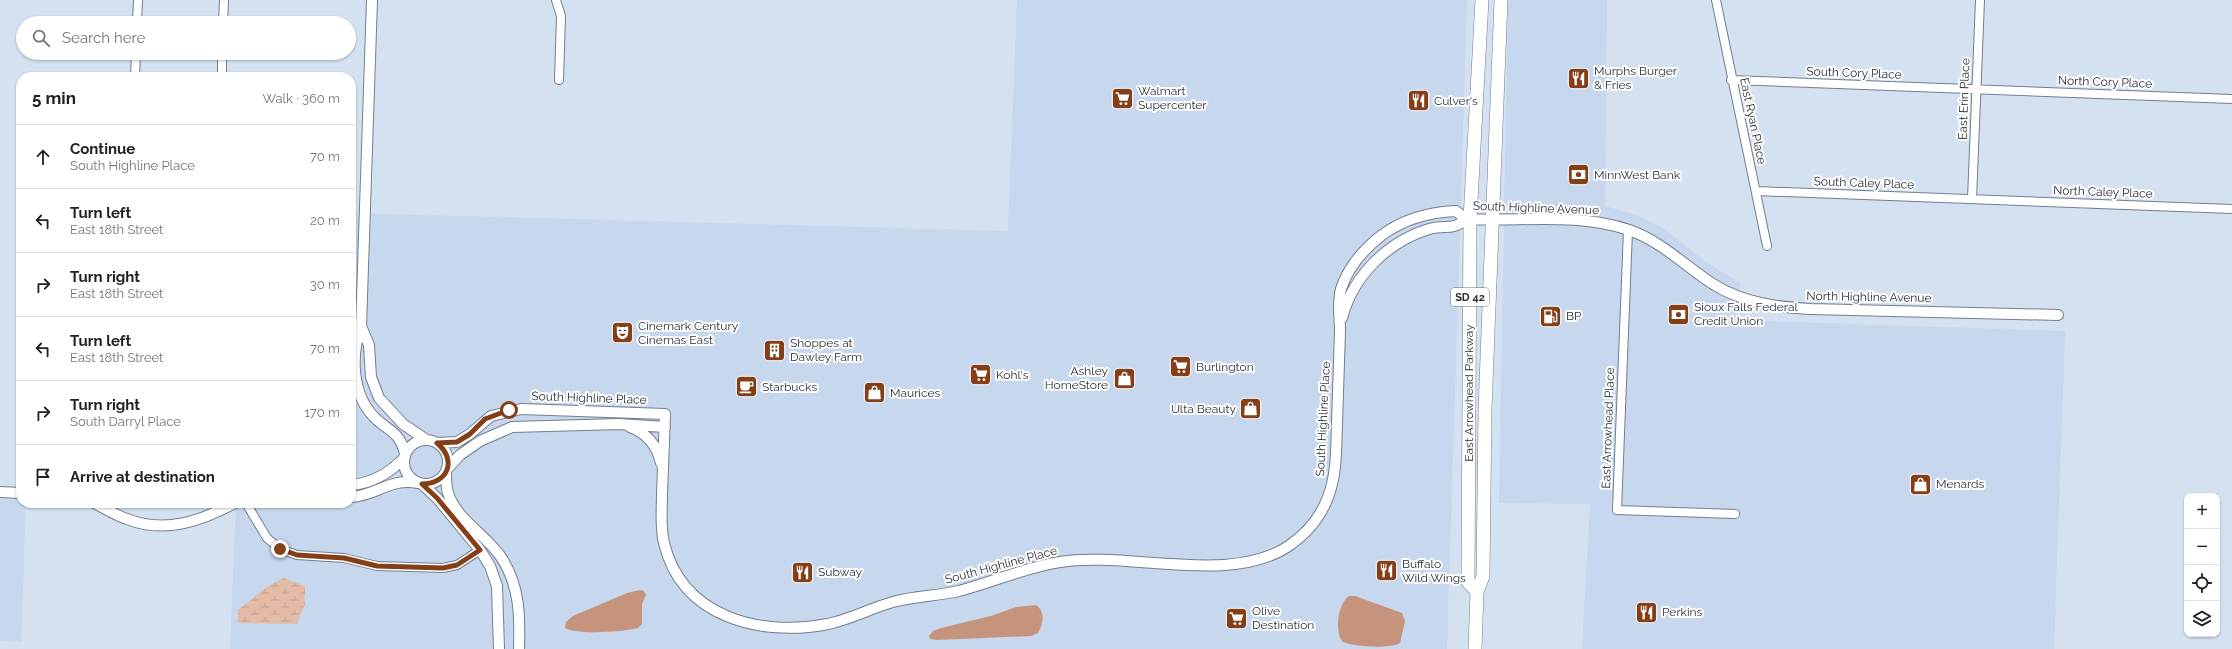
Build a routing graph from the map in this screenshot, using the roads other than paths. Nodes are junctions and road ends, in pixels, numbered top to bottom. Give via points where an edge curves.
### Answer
1 (138, 0) edge
2 (224, 0) edge
3 (372, 0) edge
4 (556, 0) edge
5 (1482, 0) edge
6 (1501, 0) edge
7 (1716, 0) edge
8 (1980, 0) edge
9 (137, 16) edge
10 (223, 16) edge
11 (136, 60) edge
12 (222, 60) edge
13 (135, 72) edge
14 (222, 72) edge
15 (559, 80) dead end
16 (1731, 80) junction
17 (1976, 89) junction
18 (2232, 99) edge
19 (1756, 191) junction
20 (1972, 199) junction
21 (2232, 209) edge
22 (1468, 219) junction
23 (1492, 220) junction
24 (1628, 230) junction
25 (1375, 241) joint
26 (1767, 246) dead end
27 (1385, 254) joint
28 (2058, 315) dead end
29 (362, 326) junction
30 (1340, 326) junction
31 (356, 341) edge
32 (356, 374) edge
33 (619, 424) junction
34 (665, 426) junction
35 (425, 439) junction
36 (437, 443) junction
37 (405, 456) junction
38 (447, 470) junction
39 (663, 477) junction
40 (420, 483) junction
41 (356, 484) edge
42 (0, 492) edge
43 (16, 493) edge
44 (356, 496) edge
45 (104, 508) edge
46 (225, 508) edge
47 (249, 508) edge
48 (1735, 514) dead end
49 (480, 550) junction
50 (1477, 592) junction
51 (498, 649) edge
52 (519, 649) edge
53 (1475, 649) edge

1 - 9 street
2 - 10 street
3 - 29 street
4 - 15 street via 561,16
5 - 22 main road, East Arrowhead Parkway / SD 42
6 - 23 main road, East Arrowhead Parkway / SD 42
7 - 16 street, East Ryan Place
8 - 17 street, East Erin Place
11 - 13 street
12 - 14 street
16 - 17 street, South Cory Place
16 - 19 street, East Ryan Place
17 - 18 street, North Cory Place
17 - 20 street, East Erin Place
19 - 20 street, South Caley Place
19 - 26 street, East Ryan Place
20 - 21 street, North Caley Place
22 - 23 street, South Highline Avenue
22 - 25 street, South Highline Avenue via 1456,211 1427,214 1406,221
22 - 27 street, South Highline Avenue via 1457,227 1431,229 1414,234
22 - 50 main road, East Arrowhead Parkway / SD 42 via 1468,582
23 - 24 street, South Highline Avenue via 1586,221
23 - 50 main road, East Arrowhead Parkway / SD 42 via 1485,409 1483,576
24 - 28 street, North Highline Avenue via 1654,242 1714,284 1748,300 1771,306
24 - 48 street, East Arrowhead Place via 1617,510
25 - 30 street, South Highline Place via 1353,265 1341,290 1338,309
27 - 30 street, South Highline Place via 1367,269 1354,286
29 - 31 street
29 - 35 street via 369,345 371,377 379,398 403,424
30 - 39 street, South Highline Place via 1336,455 1329,496 1301,536 1277,553 1256,561 1220,565 1062,561 957,591 891,602 826,624 752,624 730,618 707,606 690,591 676,572 663,540
32 - 37 street via 360,393 370,412 397,434
33 - 34 street, South Highline Place
33 - 38 street, South Highline Place via 505,429 480,441
33 - 39 street via 635,428 651,440 658,453
34 - 36 street, South Highline Place via 665,414 521,409 491,416 457,442
34 - 39 street, South Highline Place
35 - 36 street
35 - 37 street via 414,443
36 - 38 street via 447,455
37 - 40 street via 405,469 408,475
37 - 41 street via 381,477
38 - 40 street via 436,481
38 - 52 street via 448,493 453,503 495,549 513,581 519,603
40 - 44 street via 396,482 369,494
40 - 49 street via 437,498
42 - 43 street
45 - 46 street via 125,519 158,526 198,521
47 - 49 street via 267,538 280,549 297,555 344,558 377,566 443,568 457,565
49 - 51 street via 490,566 497,586
50 - 53 main road, East Arrowhead Parkway / SD 42

